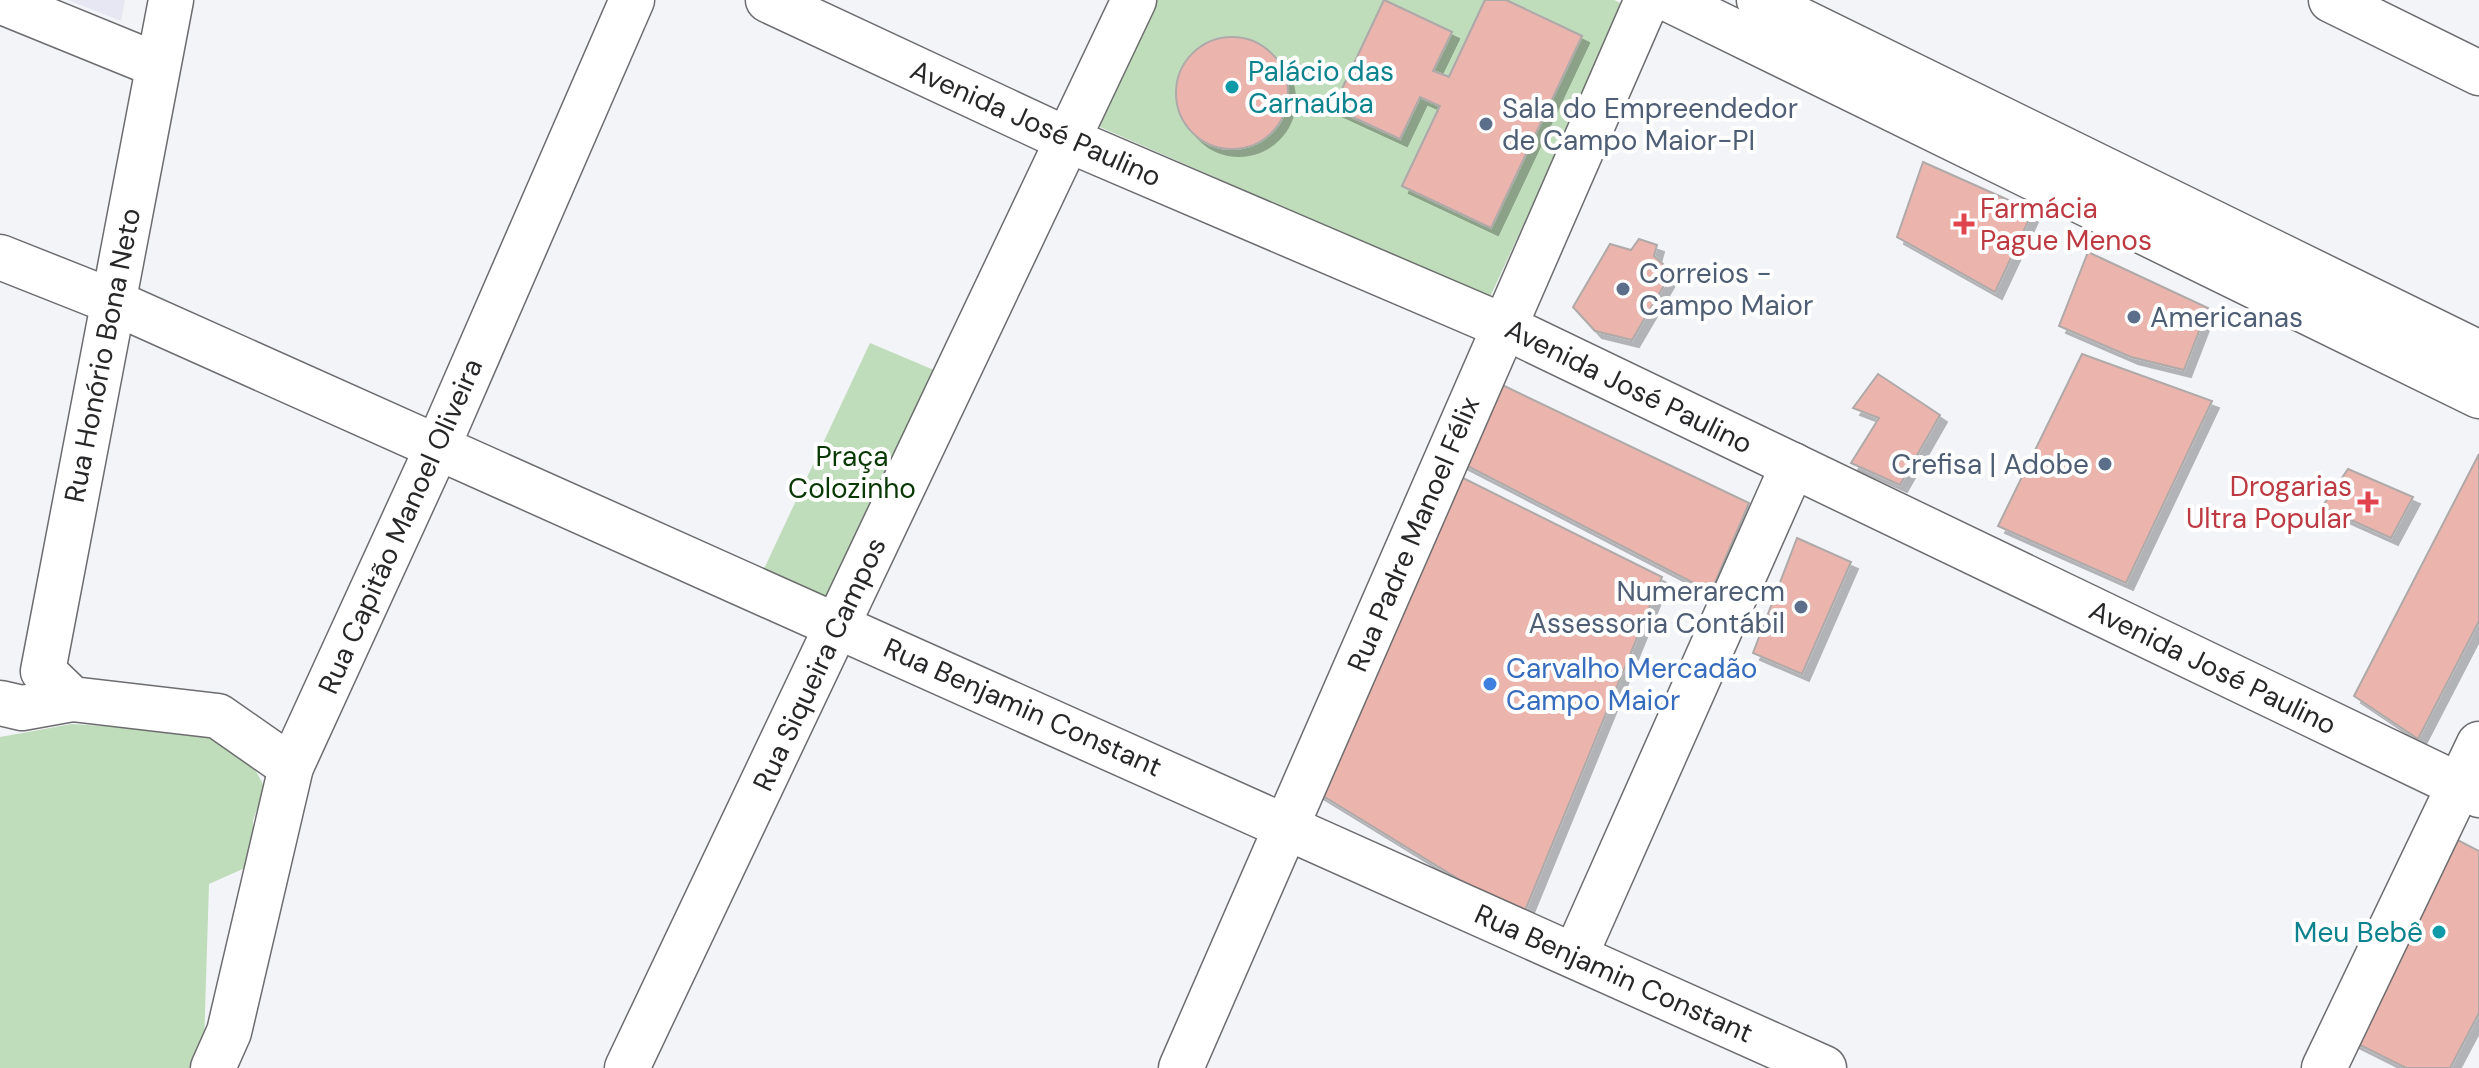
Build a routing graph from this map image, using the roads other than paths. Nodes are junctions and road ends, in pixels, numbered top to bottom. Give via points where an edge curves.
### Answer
1 (171, 0) edge
2 (632, 0) edge
3 (768, 0) edge
4 (1134, 0) edge
5 (1647, 0) edge
6 (1670, 0) edge
7 (1759, 0) edge
8 (2331, 0) edge
9 (0, 1) edge
10 (157, 65) junction
11 (2479, 73) edge
12 (1066, 139) junction
13 (0, 257) edge
14 (111, 301) junction
15 (1503, 326) junction
16 (2479, 353) edge
17 (2479, 396) edge
18 (438, 446) junction
19 (1793, 465) junction
20 (838, 624) junction
21 (72, 699) junction
22 (0, 703) edge
23 (2479, 744) edge
24 (291, 767) junction
25 (2469, 790) edge
26 (1287, 825) junction
27 (1575, 956) junction
28 (213, 1068) edge
29 (627, 1068) edge
30 (1181, 1068) edge
31 (1824, 1068) edge
32 (2324, 1068) edge

1 - 10 street, Rua Honório Bona Neto
2 - 18 street, Rua Capitão Manoel Oliveira
3 - 12 street, Avenida José Paulino
4 - 12 street, Rua Siqueira Campos
5 - 15 street, Rua Padre Manoel Félix
6 - 17 street
7 - 16 street
8 - 11 street
9 - 10 street
10 - 14 street, Rua Honório Bona Neto
12 - 15 street, Avenida José Paulino
12 - 20 street, Rua Siqueira Campos
13 - 14 street, Rua Benjamin Constant
14 - 18 street, Rua Benjamin Constant
14 - 21 street, Rua Honório Bona Neto via 43,671
15 - 19 street, Avenida José Paulino
15 - 26 street, Rua Padre Manoel Félix
18 - 20 street, Rua Benjamin Constant
18 - 24 street, Rua Capitão Manoel Oliveira
19 - 25 street, Avenida José Paulino
19 - 27 street
20 - 26 street, Rua Benjamin Constant
20 - 29 street, Rua Siqueira Campos
21 - 22 street via 22,708
21 - 24 street via 218,716
23 - 25 street
24 - 28 street, Rua Capitão Manoel Oliveira via 229,1032
25 - 32 street
26 - 27 street, Rua Benjamin Constant
26 - 30 street, Rua Padre Manoel Félix
27 - 31 street, Rua Benjamin Constant

